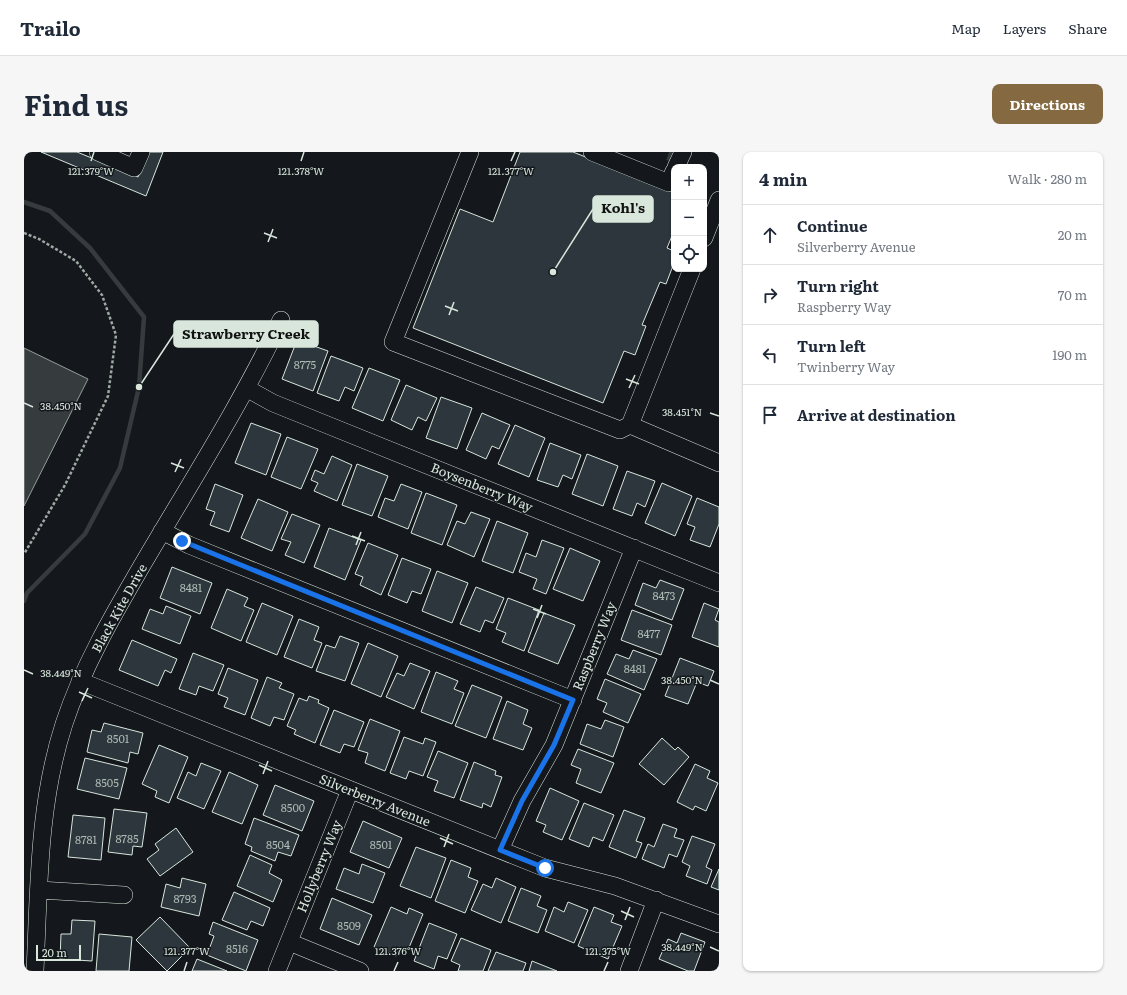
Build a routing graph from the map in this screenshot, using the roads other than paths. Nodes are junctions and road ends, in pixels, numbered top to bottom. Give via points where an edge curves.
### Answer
1 (98, 152) edge
2 (140, 152) edge
3 (470, 152) edge
4 (600, 154) edge
5 (671, 166) edge
6 (715, 206) edge
7 (705, 236) edge
8 (691, 272) edge
9 (281, 320) dead end
10 (246, 388) junction
11 (630, 425) junction
12 (719, 463) edge
13 (162, 530) junction
14 (634, 548) junction
15 (719, 583) edge
16 (80, 681) junction
17 (573, 700) junction
18 (350, 790) junction
19 (500, 850) junction
20 (39, 890) junction
21 (124, 895) dead end
22 (656, 900) junction
23 (719, 924) edge
24 (289, 942) junction
25 (35, 971) edge
26 (277, 971) edge
27 (360, 971) edge
28 (629, 971) edge

1 - 2 street via 134,168
3 - 11 street via 393,342 620,430
4 - 5 street
6 - 7 street
8 - 11 street
9 - 10 street, Black Kite Drive
10 - 13 street, Black Kite Drive
10 - 14 street, Boysenberry Way via 273,403
11 - 12 street
13 - 16 street, Black Kite Drive via 104,631
13 - 17 street via 189,545
14 - 15 street, Boysenberry Way
14 - 17 street, Raspberry Way
16 - 18 street, Silverberry Avenue
16 - 20 street, Black Kite Drive via 64,725 50,778 43,824
17 - 19 street, Raspberry Way via 554,745 522,801
18 - 19 street, Silverberry Avenue
18 - 24 street, Hollyberry Way
19 - 22 street, Silverberry Avenue via 545,868 615,886
20 - 21 street
20 - 25 street, Black Kite Drive
22 - 23 street, Silverberry Avenue
22 - 28 street
24 - 26 street, Hollyberry Way
24 - 27 street

